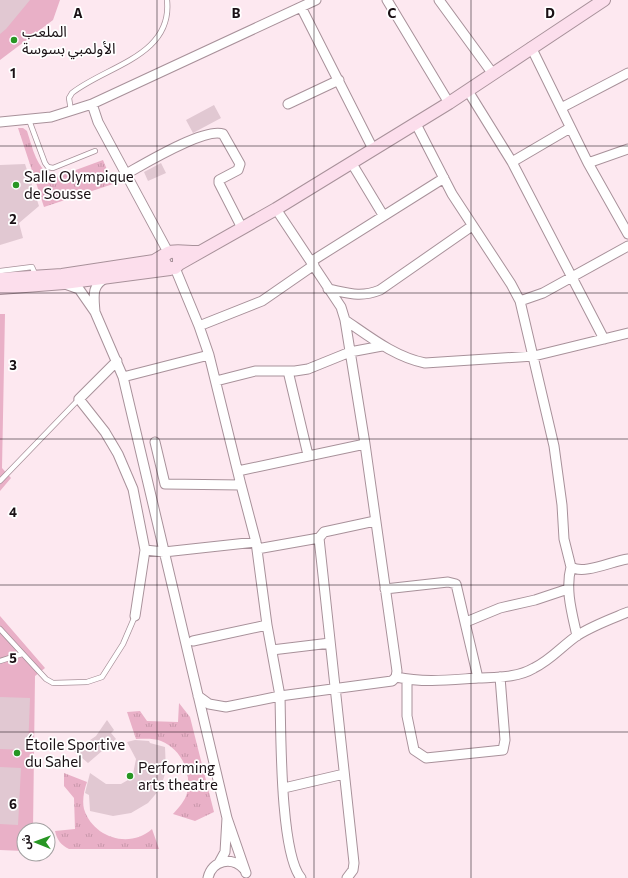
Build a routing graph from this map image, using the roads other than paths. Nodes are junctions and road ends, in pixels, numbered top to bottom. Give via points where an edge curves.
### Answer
1 (167, 0) edge
2 (316, 0) edge
3 (387, 0) edge
4 (439, 0) edge
5 (598, 2) edge
6 (301, 8) junction
7 (531, 47) junction
8 (493, 74) junction
9 (627, 74) edge
10 (339, 80) junction
11 (468, 91) junction
12 (449, 103) junction
13 (92, 104) junction
14 (288, 104) dead end
15 (561, 108) junction
16 (71, 112) junction
17 (29, 120) junction
18 (0, 122) edge
19 (416, 124) junction
20 (570, 128) junction
21 (373, 149) junction
22 (628, 149) edge
23 (95, 151) dead end
24 (350, 162) junction
25 (512, 162) junction
26 (588, 163) junction
27 (126, 174) junction
28 (444, 178) junction
29 (276, 209) junction
30 (384, 216) junction
31 (472, 226) junction
32 (242, 228) junction
33 (628, 234) edge
34 (628, 246) edge
35 (200, 251) junction
36 (169, 253) junction
37 (313, 263) junction
38 (175, 267) junction
39 (0, 271) edge
40 (36, 277) junction
41 (107, 277) junction
42 (571, 277) junction
43 (0, 279) edge
44 (64, 283) junction
45 (0, 288) edge
46 (328, 289) junction
47 (520, 301) junction
48 (96, 312) junction
49 (345, 320) junction
50 (199, 326) junction
51 (628, 333) edge
52 (604, 339) junction
53 (382, 346) junction
54 (350, 352) junction
55 (209, 355) junction
56 (534, 356) junction
57 (117, 361) junction
58 (288, 371) junction
59 (122, 378) junction
60 (216, 381) junction
61 (79, 399) junction
62 (155, 442) dead end
63 (365, 444) junction
64 (308, 455) junction
65 (238, 471) junction
66 (0, 481) edge
67 (241, 485) junction
68 (375, 521) junction
69 (319, 538) junction
70 (256, 546) junction
71 (145, 550) junction
72 (164, 552) junction
73 (628, 559) edge
74 (571, 567) junction
75 (385, 589) junction
76 (568, 589) junction
77 (628, 612) edge
78 (134, 616) joint
79 (466, 622) junction
80 (267, 625) junction
81 (0, 629) edge
82 (577, 636) junction
83 (193, 641) dead end
84 (330, 643) junction
85 (272, 650) junction
86 (22, 654) junction
87 (0, 661) edge
88 (396, 677) junction
89 (500, 677) junction
90 (478, 678) junction
91 (407, 680) junction
92 (336, 688) junction
93 (198, 696) junction
94 (280, 696) junction
95 (344, 774) junction
96 (284, 788) junction
97 (227, 818) junction
98 (219, 863) junction
99 (247, 876) edge
100 (208, 878) edge
101 (301, 878) edge
102 (346, 878) edge

1 - 16 lane via 166,21 154,43 142,53 72,93 69,98
2 - 6 street
3 - 12 street
4 - 8 street
5 - 7 main road
6 - 10 street
6 - 13 street
7 - 8 main road
7 - 15 street
8 - 11 main road
9 - 15 street
10 - 14 street
10 - 21 street
11 - 12 main road
11 - 25 street
12 - 19 main road
13 - 16 street
13 - 27 street via 98,122
15 - 20 street
16 - 17 street
17 - 18 street
17 - 23 lane via 48,167 53,168
19 - 21 main road
19 - 28 street
20 - 25 street
20 - 26 street
21 - 24 main road
22 - 26 street
24 - 29 main road
24 - 30 street
25 - 42 street
26 - 33 street
27 - 32 street via 160,154 210,132 223,134 240,164 238,170 219,180 219,183
27 - 36 street
28 - 30 street
28 - 31 street
29 - 32 main road
29 - 37 street
30 - 37 street
31 - 46 street via 380,290 368,295 358,295
31 - 47 street
32 - 35 main road
34 - 42 street
35 - 36 main road
35 - 38 main road
36 - 38 main road via 163,263
36 - 40 main road via 154,261
37 - 46 street
37 - 50 street via 262,301
38 - 41 main road
38 - 50 street
39 - 40 lane via 32,267
40 - 43 main road
41 - 44 main road
41 - 48 street via 99,281 94,290
42 - 47 street via 543,293
42 - 52 street
44 - 45 main road
44 - 48 street via 79,289
46 - 49 street via 341,307
47 - 56 street
48 - 57 street
49 - 53 street
49 - 54 street
50 - 55 street
51 - 52 street
52 - 56 street
53 - 54 street
53 - 56 street via 411,360 425,363
54 - 58 street via 308,369
54 - 63 street
55 - 59 street
55 - 60 street
56 - 74 street via 554,446 564,539
57 - 59 street
57 - 61 street
58 - 60 street via 255,371
58 - 64 street
59 - 72 street
60 - 65 street
61 - 66 lane
61 - 71 street via 105,432 121,461 133,489
62 - 67 street via 165,484
63 - 64 street
63 - 68 street
64 - 65 street
65 - 67 street
67 - 70 street
68 - 69 street via 324,532
68 - 75 street
69 - 70 street
69 - 84 street
70 - 72 street
70 - 80 street
71 - 72 street
71 - 78 street
72 - 93 street
73 - 74 street via 582,571
74 - 76 street
75 - 79 street via 448,582 456,584
75 - 88 street
76 - 79 street via 500,608
76 - 82 street
77 - 82 street via 591,627
78 - 86 lane via 110,666 96,681 53,683
79 - 90 street
80 - 83 street
80 - 85 street
81 - 86 lane
82 - 89 street via 534,668 520,674
84 - 85 street
84 - 92 street
85 - 94 street
86 - 87 lane
88 - 91 street
88 - 92 street via 392,681
89 - 90 street
89 - 91 street via 504,740 502,750 426,758 414,750 407,716
90 - 91 street via 438,682
92 - 94 street
92 - 95 street
93 - 94 street via 209,704 226,707
93 - 97 street
94 - 96 street
95 - 96 street
95 - 102 street via 354,863 353,870
96 - 101 street via 288,840 295,868
97 - 98 street via 225,852
97 - 99 street
98 - 99 street via 233,862 241,866
98 - 100 street via 210,871

